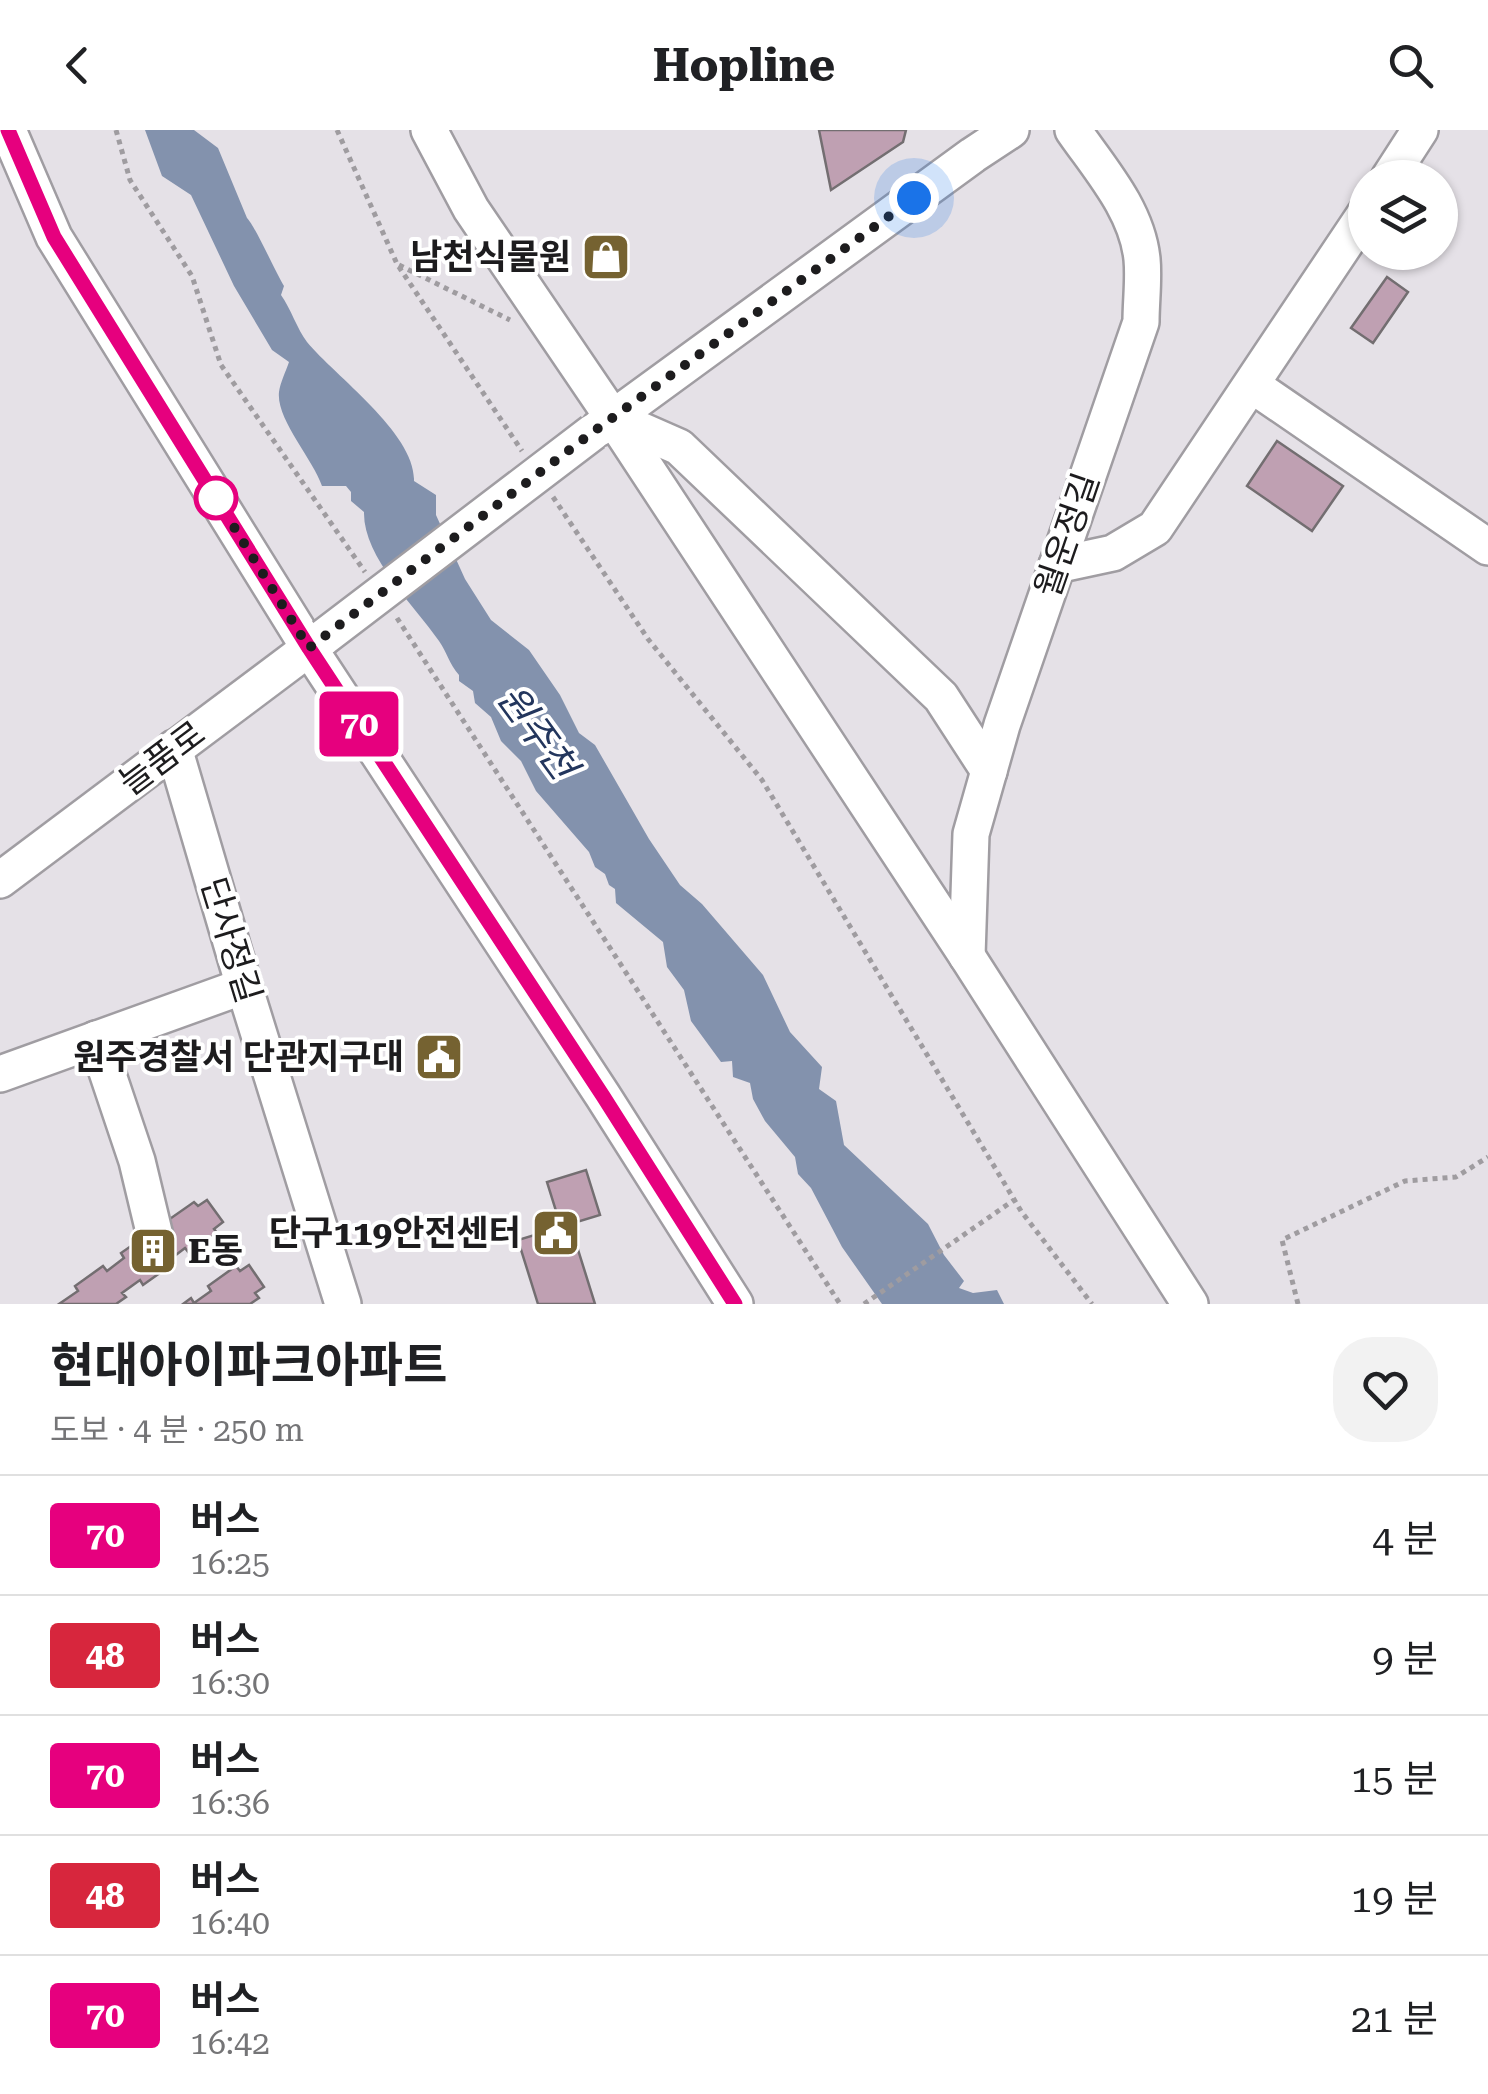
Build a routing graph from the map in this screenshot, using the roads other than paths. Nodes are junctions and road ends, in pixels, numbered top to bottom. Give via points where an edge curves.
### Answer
1 (8, 130) edge
2 (429, 130) edge
3 (1012, 130) edge
4 (1073, 130) edge
5 (1420, 130) edge
6 (970, 142) edge
7 (1401, 160) edge
8 (1348, 240) edge
9 (1252, 385) junction
10 (603, 425) junction
11 (1488, 547) edge
12 (1057, 565) junction
13 (317, 642) junction
14 (174, 748) junction
15 (989, 771) junction
16 (0, 880) edge
17 (967, 956) junction
18 (244, 986) junction
19 (96, 1040) junction
20 (0, 1074) edge
21 (155, 1236) dead end
22 (343, 1304) edge
23 (735, 1304) edge
24 (1190, 1304) edge

1 - 13 street via 54,237
2 - 10 street
3 - 6 street
4 - 12 street, 월운정길 via 1130,220 1142,257 1141,322
5 - 7 street
6 - 10 street
8 - 9 street
9 - 11 street
9 - 12 street via 1155,528 1113,553
10 - 13 street, 늘품로, bridge
10 - 15 street via 679,447 941,697
10 - 17 street
12 - 15 street, 월운정길
13 - 14 street, 늘품로
13 - 23 street
14 - 16 street, 늘품로
14 - 18 street, 단사정길
15 - 17 street, 월운정길 via 971,834
17 - 24 street
18 - 19 street
18 - 22 street, 단사정길
19 - 20 street
19 - 21 street

